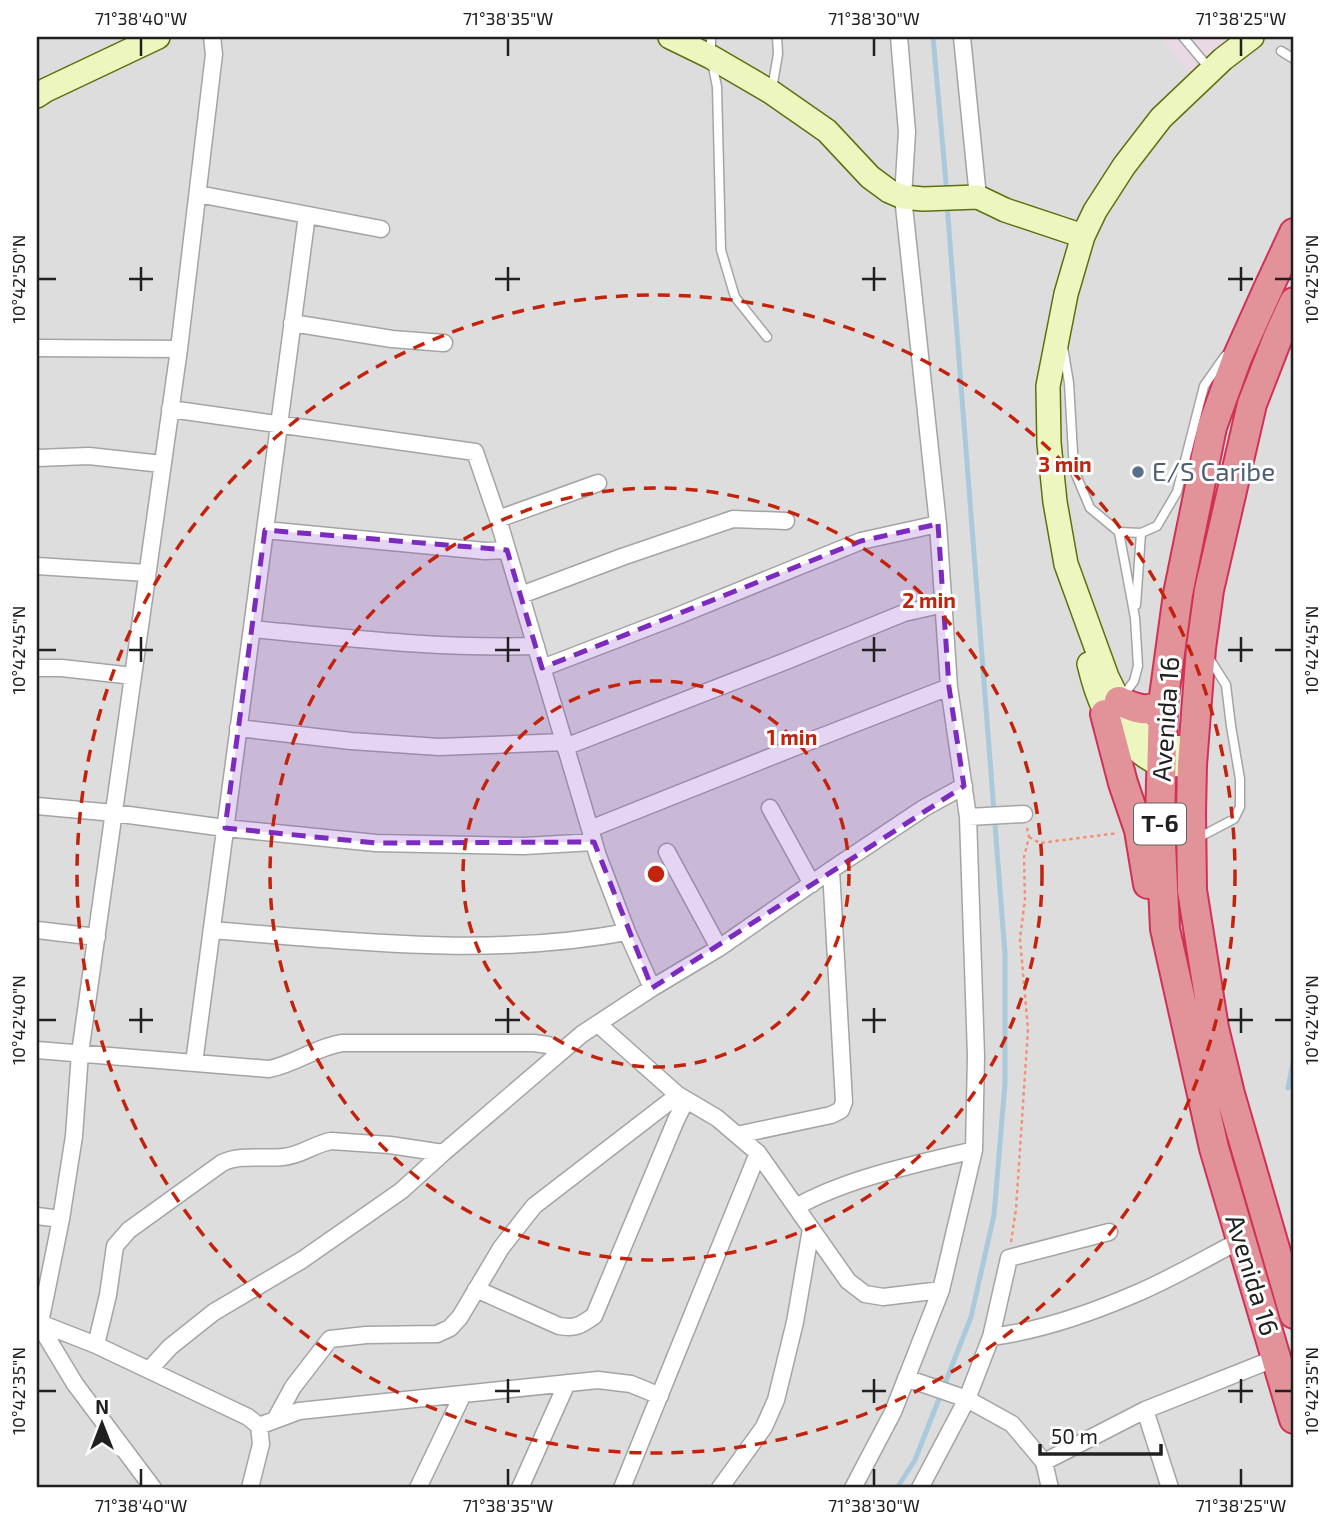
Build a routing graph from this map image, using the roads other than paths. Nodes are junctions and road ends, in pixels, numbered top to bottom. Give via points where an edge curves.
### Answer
1 (158, 37) edge
2 (212, 37) edge
3 (670, 37) edge
4 (777, 37) edge
5 (899, 37) edge
6 (962, 37) edge
7 (1183, 37) edge
8 (1252, 37) edge
9 (711, 47) edge
10 (1281, 51) dead end
11 (1294, 59) edge
12 (1211, 70) junction
13 (771, 92) junction
14 (37, 96) edge
15 (198, 194) junction
16 (971, 197) junction
17 (913, 198) junction
18 (307, 215) junction
19 (381, 229) dead end
20 (1294, 233) edge
21 (1083, 236) junction
22 (1294, 302) edge
23 (1259, 308) junction
24 (292, 323) junction
25 (1059, 331) junction
26 (766, 337) dead end
27 (444, 343) dead end
28 (37, 348) edge
29 (178, 349) junction
30 (170, 409) junction
31 (279, 425) junction
32 (37, 458) edge
33 (162, 464) junction
34 (598, 484) dead end
35 (498, 519) junction
36 (786, 521) dead end
37 (938, 524) junction
38 (265, 530) junction
39 (1119, 532) junction
40 (1141, 533) junction
41 (507, 550) junction
42 (37, 566) edge
43 (147, 573) junction
44 (521, 595) junction
45 (944, 604) junction
46 (1135, 618) junction
47 (252, 629) junction
48 (536, 646) junction
49 (1201, 648) junction
50 (37, 668) edge
51 (542, 668) junction
52 (133, 676) junction
53 (949, 687) junction
54 (1163, 704) junction
55 (1112, 707) junction
56 (239, 728) junction
57 (565, 744) junction
58 (1161, 755) junction
59 (1193, 757) junction
60 (964, 786) junction
61 (37, 806) edge
62 (770, 808) dead end
63 (114, 813) junction
64 (1024, 814) road end
65 (968, 817) junction
66 (225, 828) junction
67 (592, 835) junction
68 (1191, 842) junction
69 (667, 852) dead end
70 (831, 870) junction
71 (812, 884) junction
72 (1165, 929) junction
73 (37, 930) edge
74 (212, 930) junction
75 (627, 932) junction
76 (97, 937) junction
77 (719, 948) junction
78 (652, 988) junction
79 (598, 1024) junction
80 (37, 1051) edge
81 (559, 1052) junction
82 (80, 1054) junction
83 (194, 1063) junction
84 (682, 1098) junction
85 (737, 1135) junction
86 (974, 1150) junction
87 (443, 1153) junction
88 (758, 1153) junction
89 (796, 1207) junction
90 (37, 1216) edge
91 (61, 1219) junction
92 (811, 1229) junction
93 (1109, 1232) dead end
94 (1241, 1240) junction
95 (476, 1289) junction
96 (941, 1290) junction
97 (1294, 1314) edge
98 (38, 1322) edge
99 (991, 1337) junction
100 (96, 1345) junction
101 (1276, 1358) junction
102 (149, 1370) junction
103 (906, 1378) junction
104 (567, 1382) junction
105 (463, 1394) junction
106 (660, 1396) junction
107 (967, 1399) junction
108 (1145, 1410) junction
109 (1294, 1419) edge
110 (275, 1420) junction
111 (259, 1426) junction
112 (1044, 1462) junction
113 (153, 1488) edge
114 (250, 1488) edge
115 (418, 1488) edge
116 (520, 1488) edge
117 (622, 1488) edge
118 (720, 1488) edge
119 (853, 1488) edge
120 (920, 1488) edge
121 (1050, 1488) edge
122 (1170, 1488) edge

1 - 14 street
2 - 15 street via 214,54
3 - 9 street
4 - 13 lane
5 - 17 street
6 - 16 street
7 - 12 lane
8 - 12 street
9 - 13 street
9 - 26 lane via 717,87 721,250 735,297
10 - 11 lane
12 - 21 street via 1161,118 1124,166
13 - 17 street via 827,131 870,177 889,191
15 - 18 street
15 - 29 street
16 - 17 street
16 - 21 street
17 - 37 street
18 - 19 street
18 - 24 street
20 - 23 highway, Avenida 16 / T-6
21 - 25 street
22 - 49 highway, Avenida 16 / T-6 via 1252,404 1209,590
23 - 40 lane via 1204,386 1177,492 1157,526
23 - 54 highway, Avenida 16 / T-6 via 1212,427 1178,594
24 - 27 street
24 - 31 street
25 - 39 lane via 1069,383 1073,470 1090,508
25 - 55 street via 1048,386 1055,502 1066,564 1107,677
28 - 29 street
29 - 30 street
30 - 31 street
30 - 33 street
31 - 35 street via 475,452
31 - 38 street
32 - 33 street
33 - 43 street
34 - 35 street
35 - 41 street
36 - 44 street via 733,519
37 - 45 street
37 - 51 street via 861,541
38 - 41 street
38 - 47 street
39 - 40 lane
39 - 46 lane
40 - 46 lane
41 - 44 street
42 - 43 street
43 - 52 street
44 - 48 street
45 - 53 street
45 - 57 street via 904,613
46 - 55 lane via 1138,666 1134,681
47 - 48 street via 421,645
47 - 56 street
48 - 51 street
49 - 59 highway, Avenida 16 / T-6
49 - 68 lane via 1226,685 1240,807 1234,819
50 - 52 street
51 - 57 street
52 - 63 street
53 - 60 street
53 - 67 street via 818,737
54 - 55 highway via 1157,708
54 - 58 highway, Avenida 16 / T-6
55 - 58 street
55 - 72 highway, T-6 via 1123,783 1139,830 1151,901
56 - 57 street via 439,747
56 - 66 street
57 - 67 street
58 - 59 street
58 - 72 highway, Avenida 16 / T-6
59 - 68 highway, Avenida 16 / T-6
60 - 65 street
60 - 70 street
61 - 63 street
62 - 71 street
63 - 66 street
63 - 76 street
64 - 65 street
65 - 86 street via 976,1056
66 - 67 street via 376,843 524,846
66 - 74 street
67 - 75 street
68 - 97 highway, Avenida 16 / T-6 via 1192,890 1214,1028
69 - 77 street
70 - 71 street
70 - 85 street via 841,1110
71 - 77 street
72 - 94 highway, Avenida 16 / T-6 via 1214,1148
73 - 76 street
74 - 75 street via 485,946
74 - 83 street
75 - 78 street
76 - 82 street
77 - 78 street
78 - 79 street
79 - 81 street
79 - 84 street
80 - 82 street
81 - 83 street via 534,1043 342,1043 269,1069
81 - 87 street
82 - 83 street
82 - 91 street
84 - 85 street
84 - 95 street via 534,1206
84 - 95 street via 594,1315 580,1326 559,1326
85 - 88 street
86 - 89 street via 816,1195
86 - 96 street
87 - 100 street via 331,1141 286,1157 232,1158 222,1163 129,1230 116,1246
87 - 102 street via 390,1199 302,1260 214,1312
88 - 89 street
88 - 106 street
89 - 92 street
90 - 91 street
91 - 98 street
92 - 96 street via 848,1281 865,1294 883,1297
92 - 118 street via 776,1400 764,1427
93 - 99 street via 1009,1258
94 - 99 street via 1136,1294 1021,1333
94 - 101 highway, Avenida 16 / T-6
95 - 110 street via 460,1317 437,1334 330,1339 293,1387
96 - 103 street
98 - 100 street
98 - 113 street via 75,1384
99 - 107 street
100 - 102 street
101 - 108 street
101 - 109 highway, Avenida 16 / T-6
102 - 111 street
103 - 107 street
103 - 119 street
104 - 105 street
104 - 106 street via 631,1384
104 - 116 street
105 - 110 street via 299,1411
105 - 115 street
106 - 117 street
107 - 112 street via 1012,1424
107 - 120 street
108 - 112 street
108 - 122 street
110 - 111 street
111 - 114 street via 261,1444
112 - 121 street

